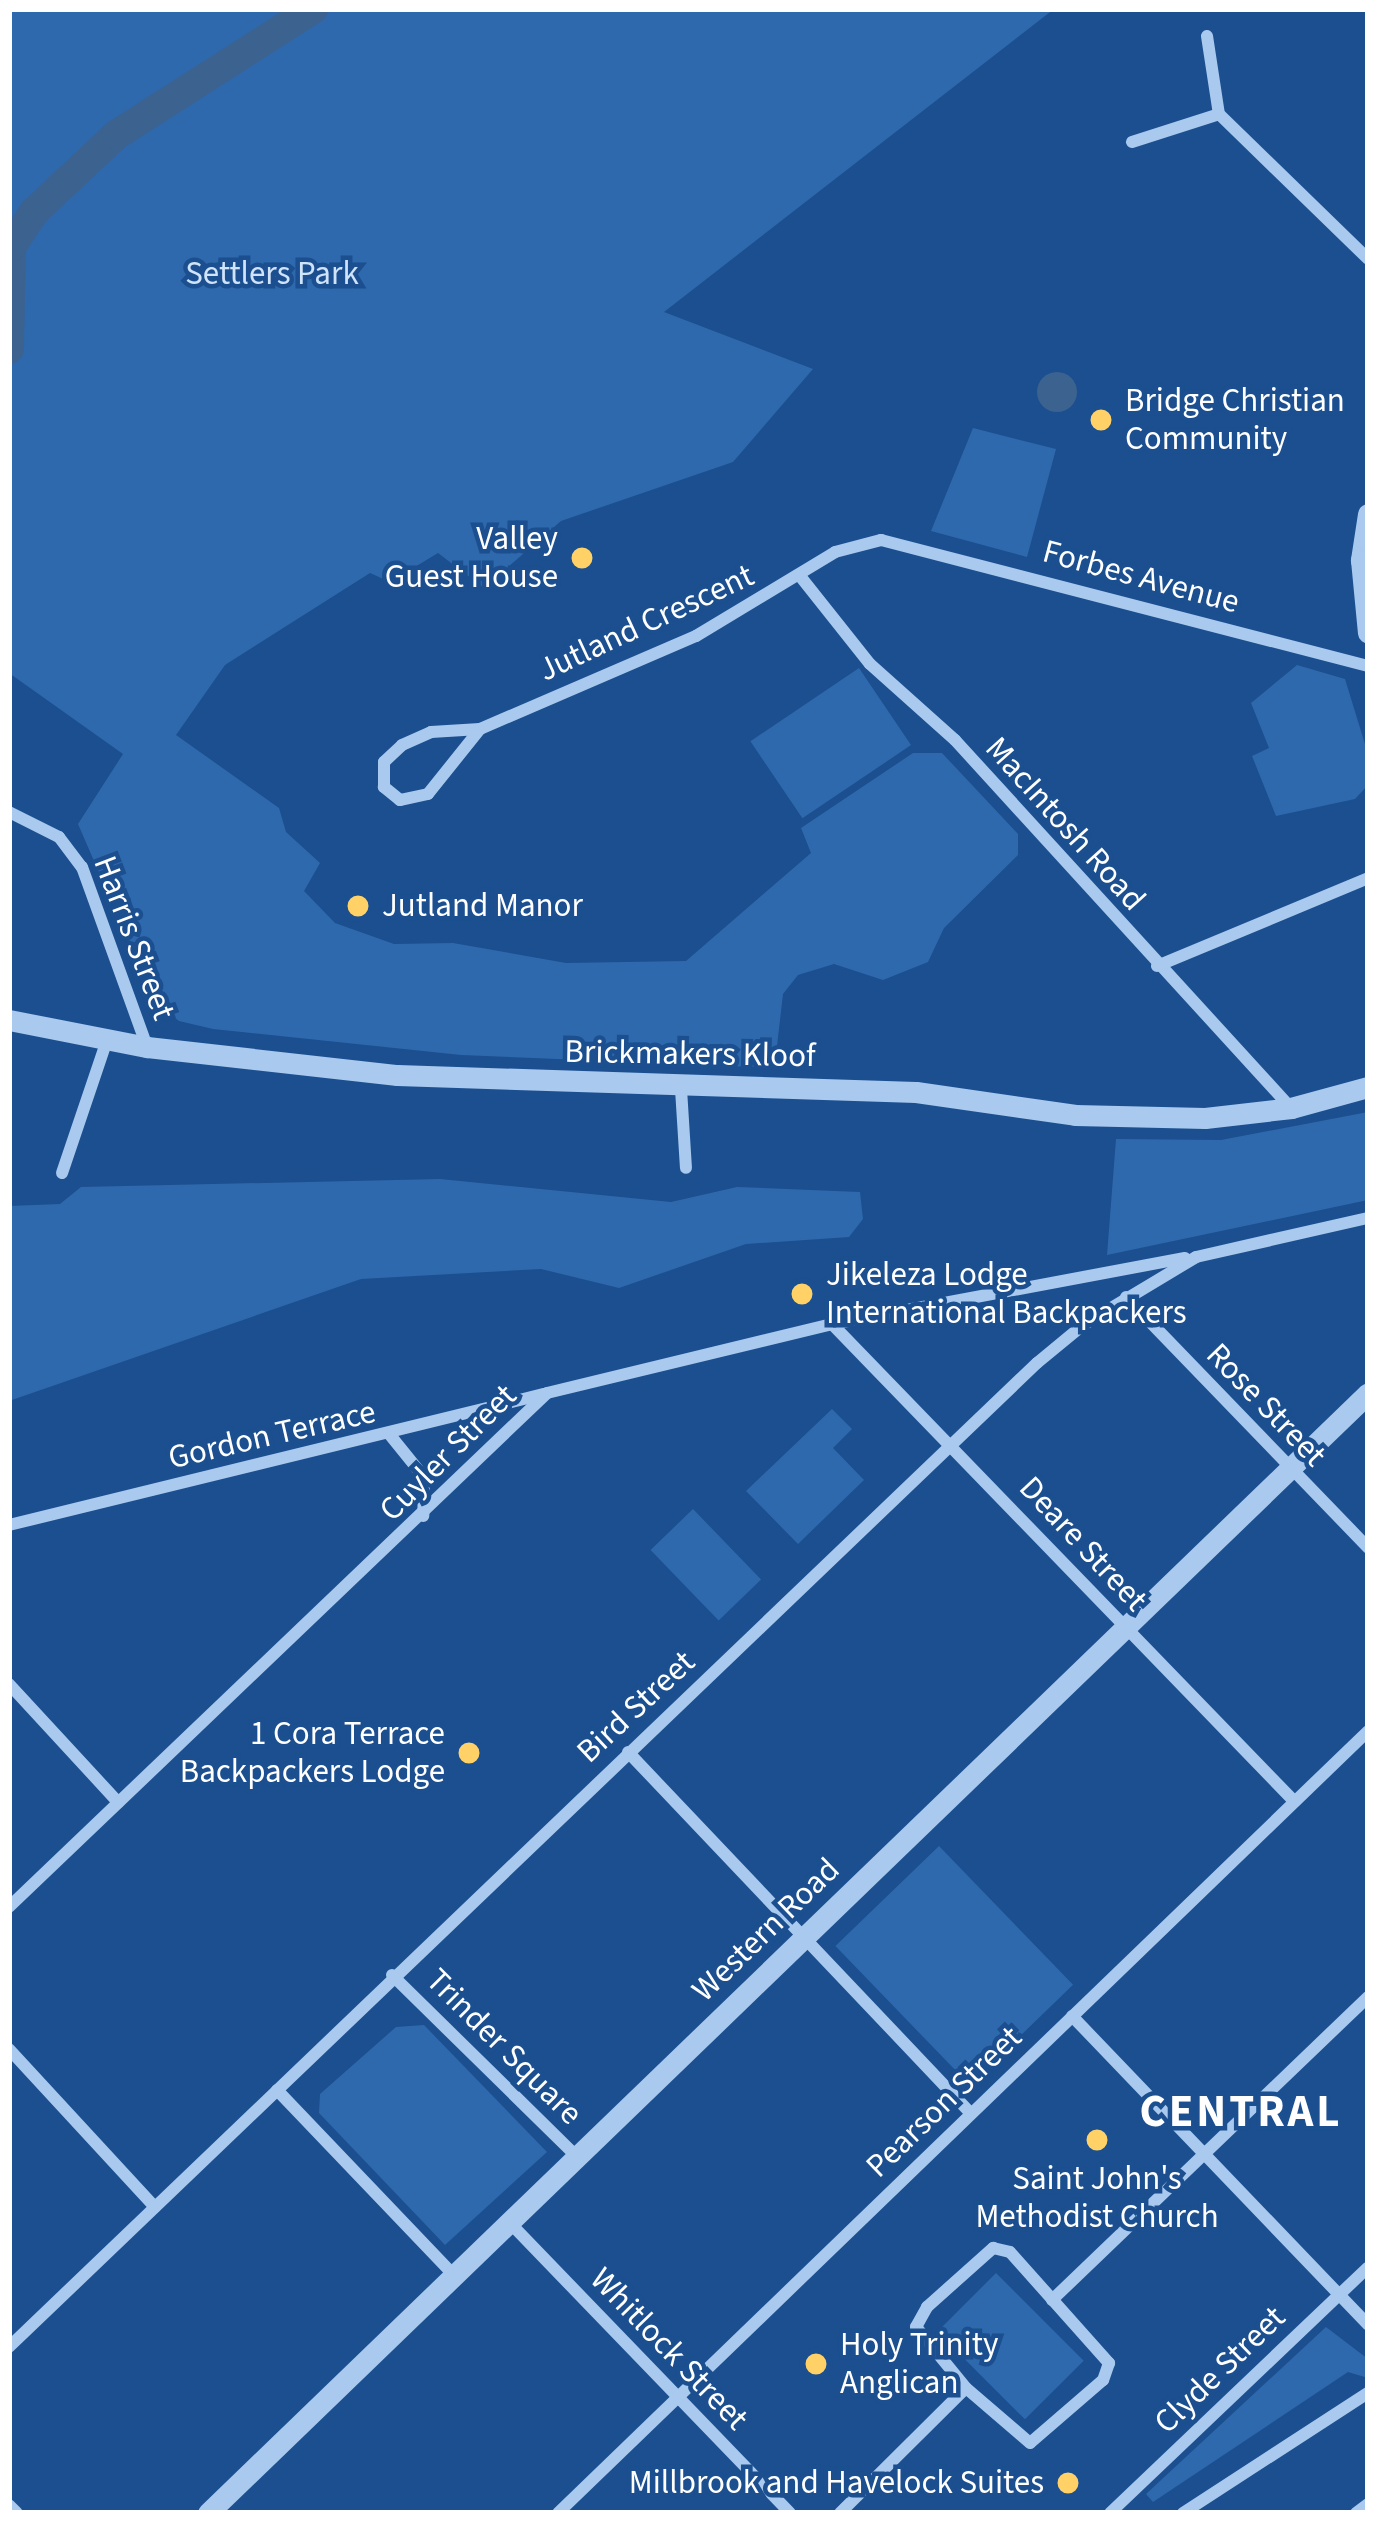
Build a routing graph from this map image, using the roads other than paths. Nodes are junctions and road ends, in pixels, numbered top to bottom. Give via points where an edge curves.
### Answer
1 (1207, 36) dead end
2 (1219, 114) junction
3 (1132, 142) dead end
4 (1368, 259) edge
5 (1368, 514) edge
6 (898, 541) joint
7 (800, 576) junction
8 (1368, 633) edge
9 (1368, 666) edge
10 (480, 729) junction
11 (9, 812) edge
12 (1368, 878) edge
13 (1157, 966) junction
14 (9, 1020) edge
15 (107, 1040) junction
16 (147, 1047) junction
17 (1368, 1087) edge
18 (681, 1089) junction
19 (1291, 1108) junction
20 (686, 1168) dead end
21 (62, 1173) dead end
22 (1368, 1218) edge
23 (1196, 1256) junction
24 (1126, 1297) junction
25 (832, 1324) junction
26 (547, 1393) junction
27 (1368, 1393) edge
28 (390, 1435) junction
29 (951, 1444) junction
30 (1288, 1470) junction
31 (422, 1517) junction
32 (9, 1526) edge
33 (1368, 1548) edge
34 (1125, 1629) junction
35 (9, 1684) edge
36 (1368, 1731) edge
37 (628, 1752) junction
38 (1294, 1801) junction
39 (118, 1802) junction
40 (9, 1907) edge
41 (803, 1940) junction
42 (392, 1975) junction
43 (1368, 1997) edge
44 (1072, 2016) junction
45 (9, 2049) edge
46 (277, 2090) junction
47 (970, 2113) junction
48 (1206, 2150) junction
49 (577, 2157) junction
50 (155, 2207) junction
51 (510, 2223) junction
52 (1368, 2267) edge
53 (455, 2276) junction
54 (1340, 2293) junction
55 (1052, 2300) junction
56 (1368, 2325) edge
57 (9, 2347) edge
58 (966, 2388) junction
59 (1368, 2393) edge
60 (678, 2397) junction
61 (1131, 2493) junction
62 (1368, 2504) edge
63 (208, 2513) edge
64 (558, 2513) edge
65 (790, 2513) edge
66 (840, 2513) edge
67 (1110, 2513) edge
68 (1137, 2513) edge
69 (1183, 2513) edge
70 (1356, 2513) edge

1 - 2 street
2 - 3 street
2 - 4 street
5 - 8 street via 1361,560
6 - 7 street, Jutland Crescent via 835,552
6 - 9 street, Forbes Avenue
7 - 10 street, Jutland Crescent via 696,636
7 - 13 street, MacIntosh Road via 870,664 955,740
10 - 10 street, Jutland Crescent via 428,794 400,800 384,787 384,762 402,745 431,732
11 - 16 street, Harris Street via 58,837 82,867
12 - 13 street
13 - 19 street, MacIntosh Road
14 - 15 street, Brickmakers Kloof
15 - 16 street, Brickmakers Kloof
15 - 21 street
16 - 18 street, Brickmakers Kloof via 484,1082
17 - 19 street, Brickmakers Kloof
18 - 19 street, Brickmakers Kloof via 916,1092 1158,1119
18 - 20 street
22 - 23 street, Bird Street
23 - 24 street, Bird Street
23 - 25 street, Cuyler Street
24 - 29 street, Bird Street via 1037,1363
24 - 30 street, Rose Street
25 - 26 street, Cuyler Street
25 - 29 street, Deare Street
26 - 28 street, Gordon Terrace
26 - 31 street, Cuyler Street
27 - 30 street, Western Road
28 - 31 street via 424,1477
28 - 32 street, Gordon Terrace
29 - 34 street, Deare Street
29 - 37 street, Bird Street
30 - 33 street, Rose Street
30 - 34 street, Western Road
31 - 39 street, Cuyler Street
34 - 38 street, Deare Street
34 - 41 street, Western Road
35 - 39 street
36 - 38 street, Pearson Street
37 - 41 street
37 - 42 street, Bird Street
38 - 44 street, Pearson Street
39 - 40 street, Cuyler Street
41 - 47 street
41 - 49 street, Western Road
42 - 46 street, Bird Street
42 - 49 street, Trinder Square
43 - 48 street
44 - 47 street, Pearson Street
44 - 48 street
45 - 50 street
46 - 50 street, Bird Street
46 - 53 street
47 - 60 street, Pearson Street
48 - 54 street
48 - 55 street
49 - 51 street, Western Road
50 - 57 street, Bird Street
51 - 53 street, Western Road
51 - 60 street, Whitlock Street
52 - 54 street, Clyde Street
53 - 63 street, Western Road
54 - 56 street
54 - 61 street, Clyde Street
55 - 58 street via 1001,2247 983,2252 927,2307 918,2332
55 - 58 street via 1108,2359 1103,2380 1030,2443
58 - 66 street
59 - 69 street
60 - 64 street, Pearson Street
60 - 65 street, Whitlock Street
61 - 67 street, Clyde Street
61 - 68 street
62 - 70 street

